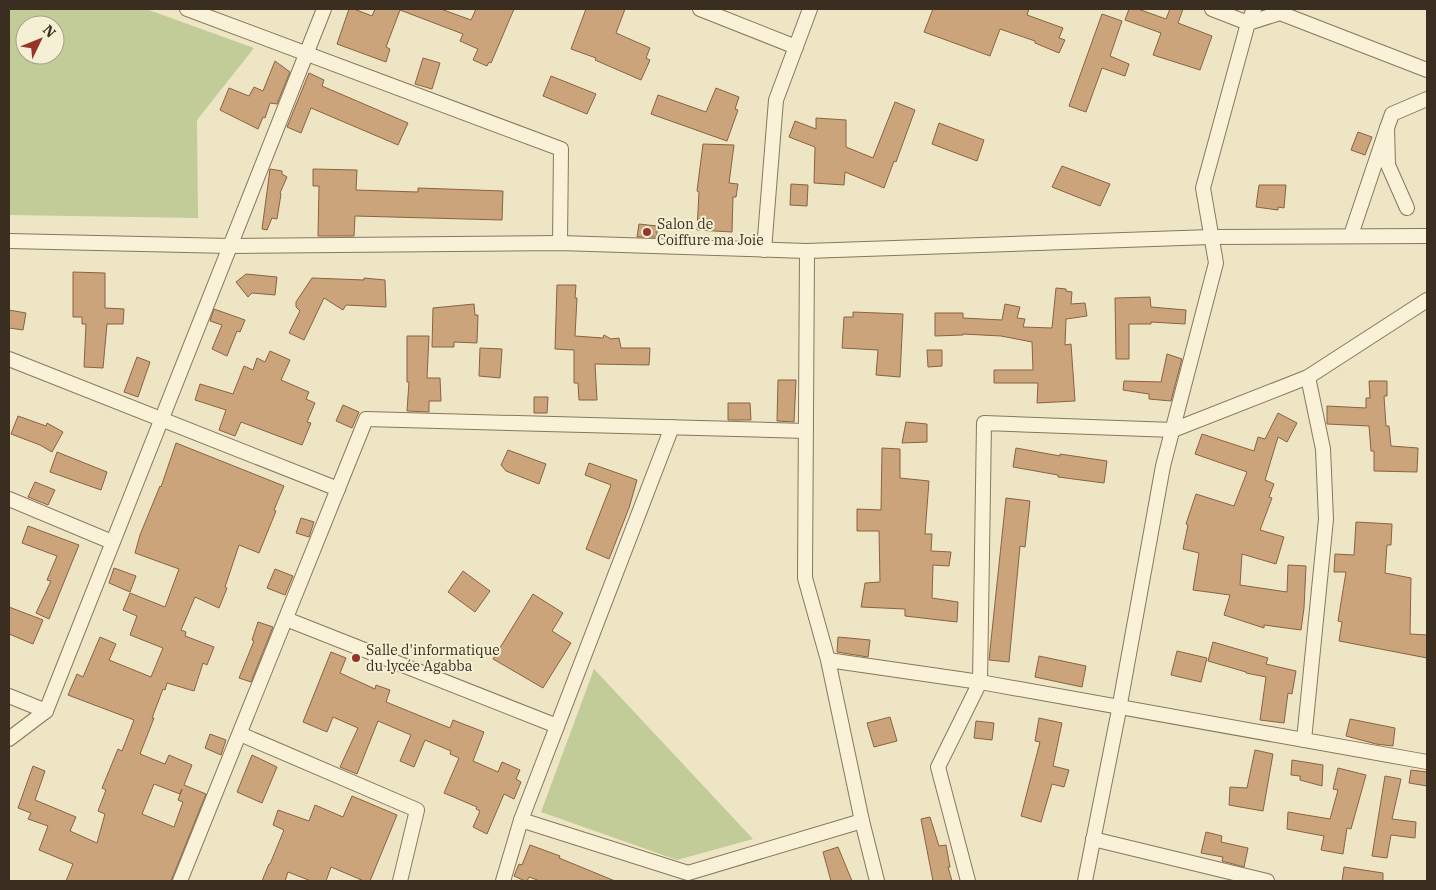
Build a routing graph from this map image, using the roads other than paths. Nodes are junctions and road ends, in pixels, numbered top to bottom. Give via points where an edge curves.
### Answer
1 (187, 9) edge
2 (324, 9) edge
3 (700, 9) edge
4 (810, 9) edge
5 (1212, 9) edge
6 (1254, 9) edge
7 (1248, 23) junction
8 (796, 47) junction
9 (306, 54) junction
10 (1427, 70) edge
11 (1427, 99) edge
12 (1388, 128) junction
13 (1407, 208) dead end
14 (1351, 235) junction
15 (1212, 236) junction
16 (1427, 236) edge
17 (9, 241) edge
18 (560, 243) junction
19 (230, 246) junction
20 (764, 250) junction
21 (806, 251) junction
22 (1427, 300) edge
23 (9, 359) edge
24 (1308, 377) junction
25 (162, 418) junction
26 (672, 427) junction
27 (1172, 430) junction
28 (806, 431) junction
29 (338, 489) junction
30 (9, 499) edge
31 (112, 542) junction
32 (286, 619) junction
33 (828, 660) junction
34 (980, 682) junction
35 (9, 696) edge
36 (1119, 707) junction
37 (46, 711) junction
38 (557, 726) junction
39 (240, 734) junction
40 (9, 739) edge
41 (1304, 740) junction
42 (1427, 762) edge
43 (521, 820) junction
44 (862, 821) junction
45 (1093, 839) junction
46 (689, 877) edge
47 (180, 881) edge
48 (400, 881) edge
49 (503, 881) edge
50 (877, 881) edge
51 (968, 881) edge
52 (1085, 881) edge
53 (1267, 881) edge

1 - 9 street
2 - 9 street
3 - 8 street
4 - 8 street
5 - 7 street
6 - 7 street
7 - 10 street via 1280,13
7 - 15 street via 1203,188
8 - 20 street via 776,100
9 - 18 street via 561,149
9 - 19 street
11 - 12 street via 1392,114
12 - 13 street via 1388,164
12 - 14 street
14 - 15 street
14 - 16 street
15 - 21 street
15 - 27 street via 1216,264
17 - 19 street
18 - 19 street
18 - 20 street
19 - 25 street
20 - 21 street
21 - 28 street
22 - 24 street
23 - 25 street
24 - 27 street
24 - 41 street via 1323,449 1326,519
25 - 29 street
25 - 31 street
26 - 28 street
26 - 29 street via 366,419
26 - 38 street
27 - 34 street via 984,424
27 - 36 street
28 - 33 street via 805,578
29 - 32 street
30 - 31 street
31 - 37 street
32 - 38 street
32 - 39 street
33 - 34 street
33 - 44 street
34 - 36 street
34 - 51 street via 938,767
35 - 37 street
36 - 41 street
36 - 45 street
37 - 40 street
38 - 43 street
39 - 47 street
39 - 48 street via 417,810
41 - 42 street
43 - 46 street
43 - 49 street
44 - 46 street
44 - 50 street
45 - 52 street
45 - 53 street

